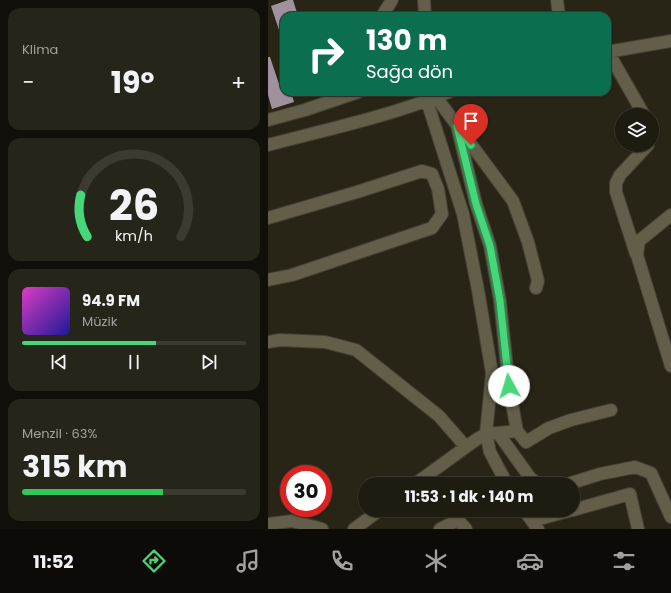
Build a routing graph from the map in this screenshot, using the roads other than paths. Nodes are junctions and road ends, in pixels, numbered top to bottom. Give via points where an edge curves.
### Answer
1 (392, 0) edge
2 (424, 0) edge
3 (557, 0) edge
4 (384, 12) edge
5 (426, 12) edge
6 (558, 12) edge
7 (671, 41) edge
8 (611, 51) edge
9 (611, 59) edge
10 (346, 96) edge
11 (438, 96) edge
12 (431, 99) junction
13 (640, 108) edge
14 (268, 120) edge
15 (457, 126) junction
16 (268, 144) edge
17 (641, 152) edge
18 (671, 215) edge
19 (268, 218) edge
20 (637, 255) junction
21 (268, 280) edge
22 (536, 288) dead end
23 (268, 342) edge
24 (671, 366) edge
25 (611, 410) dead end
26 (517, 432) junction
27 (486, 434) junction
28 (498, 434) junction
29 (466, 446) junction
30 (424, 477) edge
31 (503, 477) edge
32 (530, 477) edge
33 (580, 480) edge
34 (580, 508) edge
35 (370, 517) edge
36 (555, 517) edge
37 (671, 518) edge
38 (268, 524) edge
39 (535, 525) edge
40 (322, 529) edge
41 (354, 529) edge
42 (440, 529) edge
43 (466, 529) edge
44 (638, 529) edge

1 - 4 street
2 - 5 street
3 - 6 street
7 - 8 street
9 - 13 street
10 - 14 street
11 - 12 street
12 - 15 street
12 - 16 street via 365,120
12 - 27 street via 463,214 492,373
15 - 22 street via 513,201 528,242 538,281
15 - 26 street via 476,204 490,246
17 - 20 street via 616,183 616,192
18 - 20 street via 639,241
19 - 21 street via 422,171 432,174 438,189 442,214 432,228 292,275
20 - 24 street
23 - 29 street via 325,342 356,350 439,416
25 - 26 street via 549,428 526,442
26 - 28 street
27 - 28 street
27 - 29 street
27 - 31 street via 490,452
28 - 32 street
29 - 30 street
33 - 37 street via 635,467 651,473
34 - 44 street via 630,494
35 - 41 street
36 - 39 street
38 - 40 street via 292,521
42 - 43 street via 458,520

